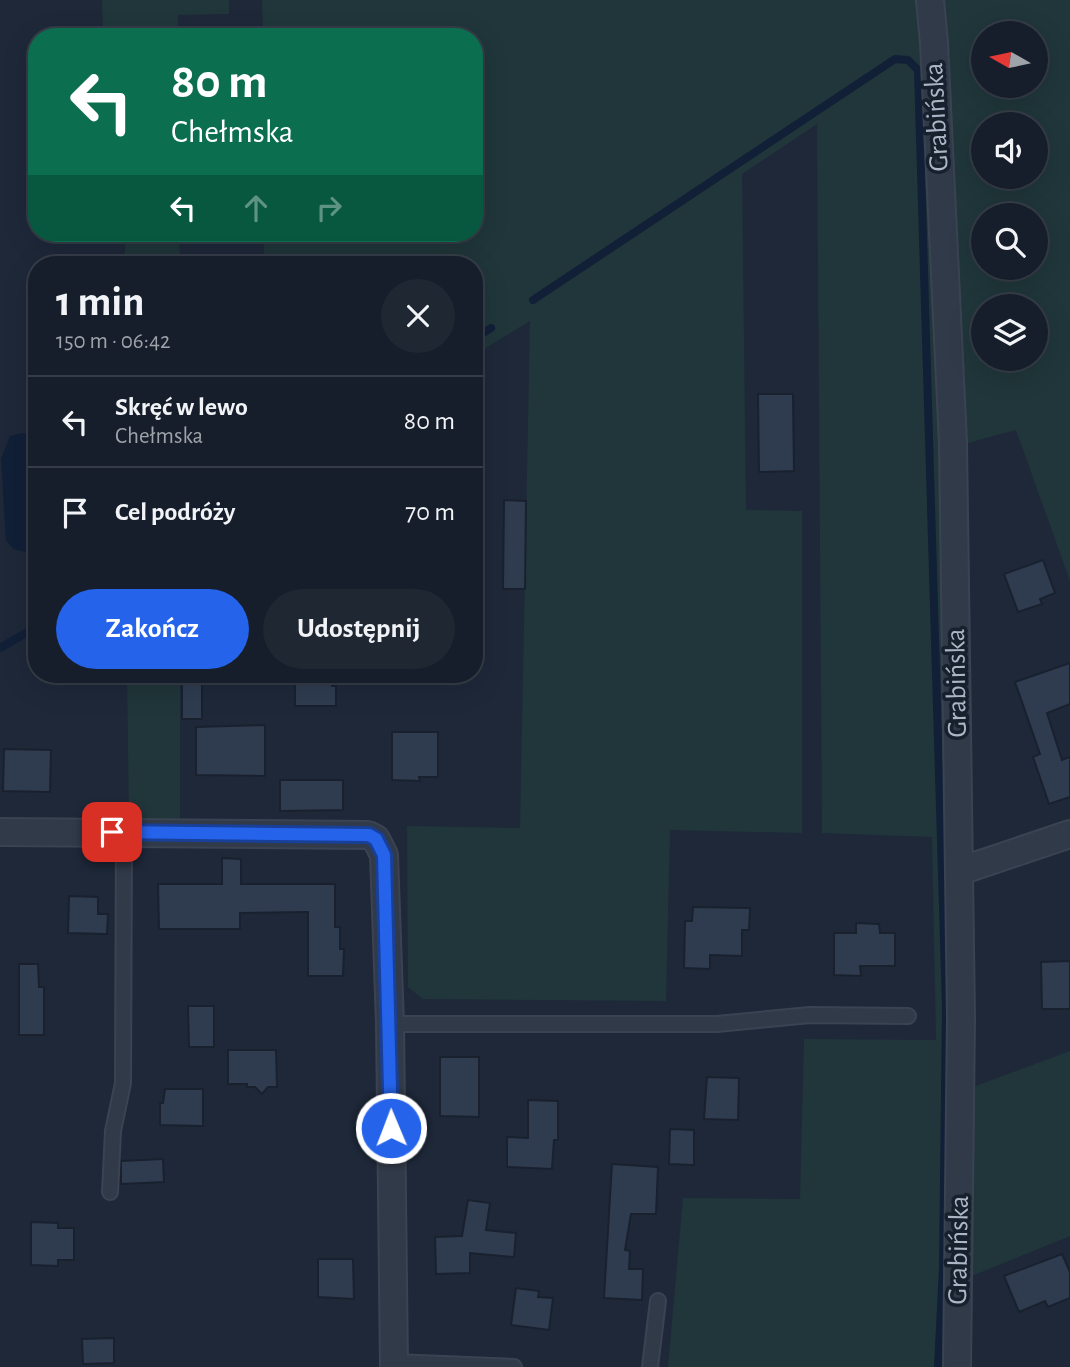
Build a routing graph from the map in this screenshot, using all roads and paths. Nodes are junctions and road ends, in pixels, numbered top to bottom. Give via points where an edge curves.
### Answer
1 (929, 0) edge
2 (0, 832) edge
3 (124, 832) junction
4 (1070, 834) edge
5 (960, 872) junction
6 (908, 1016) dead end
7 (390, 1024) junction
8 (110, 1192) dead end
9 (658, 1301) dead end
10 (394, 1364) edge
11 (514, 1367) edge
12 (650, 1367) edge
13 (957, 1367) edge

1 - 5 street, Grabińska via 953,443
2 - 3 street
3 - 7 street via 369,835 376,839 384,855
3 - 8 lane via 123,1083 113,1131
4 - 5 street
5 - 13 street, Grabińska
6 - 7 lane via 810,1015 717,1024
7 - 10 street
9 - 12 lane
10 - 11 lane

